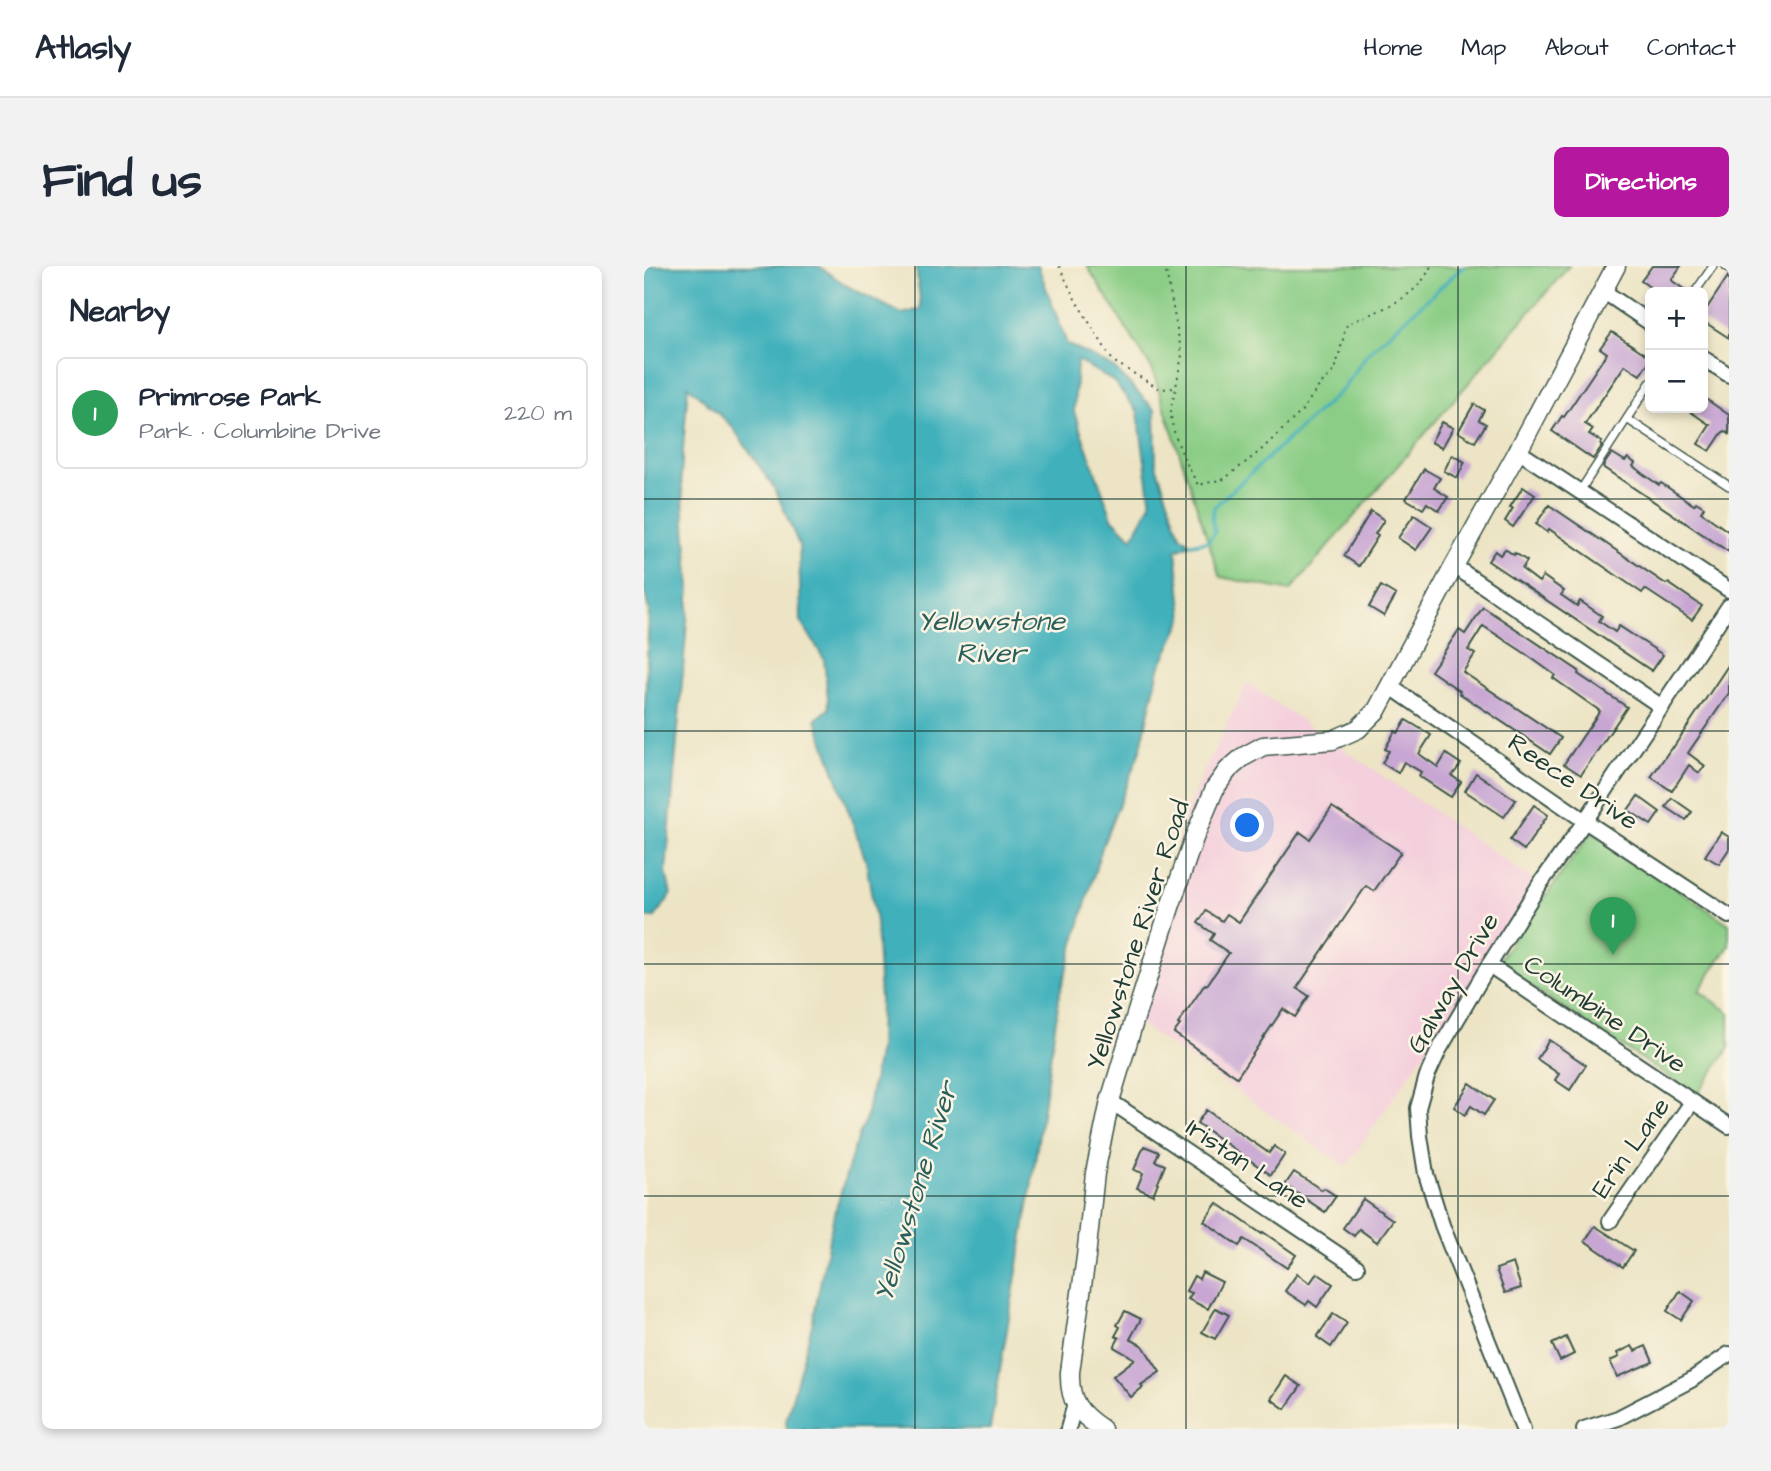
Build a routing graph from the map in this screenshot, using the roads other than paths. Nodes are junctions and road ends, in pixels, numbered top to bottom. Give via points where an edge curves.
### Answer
1 (1616, 266) edge
2 (1713, 266) edge
3 (1698, 287) edge
4 (1603, 291) junction
5 (1645, 320) edge
6 (1708, 361) edge
7 (1729, 375) edge
8 (1645, 391) edge
9 (1627, 419) junction
10 (1518, 451) junction
11 (1729, 486) edge
12 (1580, 491) junction
13 (1454, 566) junction
14 (1729, 590) edge
15 (1729, 606) edge
16 (1391, 687) junction
17 (1662, 707) junction
18 (1585, 821) junction
19 (1728, 912) edge
20 (1489, 965) junction
21 (1110, 1101) junction
22 (1692, 1102) junction
23 (1729, 1126) edge
24 (1610, 1221) dead end
25 (1357, 1267) dead end
26 (1729, 1354) edge
27 (1075, 1404) junction
28 (1068, 1429) edge
29 (1101, 1429) edge
30 (1523, 1429) edge
31 (1584, 1429) edge

1 - 4 street, Yellowstone River Road
2 - 3 lane
4 - 5 street
4 - 10 street, Yellowstone River Road
6 - 7 street
8 - 9 lane
9 - 11 lane
9 - 12 lane
10 - 12 street
10 - 13 street, Yellowstone River Road
12 - 14 street
13 - 16 street, Yellowstone River Road
13 - 17 street
15 - 17 street, Galway Drive
16 - 18 street, Reece Drive
16 - 21 street, Yellowstone River Road via 1358,729 1332,740 1263,746 1242,757 1215,788 1170,907
17 - 18 street, Galway Drive
18 - 19 street, Reece Drive
18 - 20 street, Galway Drive
20 - 22 street, Columbine Drive
20 - 30 street, Galway Drive via 1427,1076 1418,1108 1420,1136 1442,1225
21 - 25 street, Iristan Lane
21 - 27 street, Yellowstone River Road via 1095,1173 1070,1372 1069,1389
22 - 23 street, Columbine Drive
22 - 24 street, Erin Lane
26 - 31 street via 1691,1380 1618,1418
27 - 28 street
27 - 29 street

